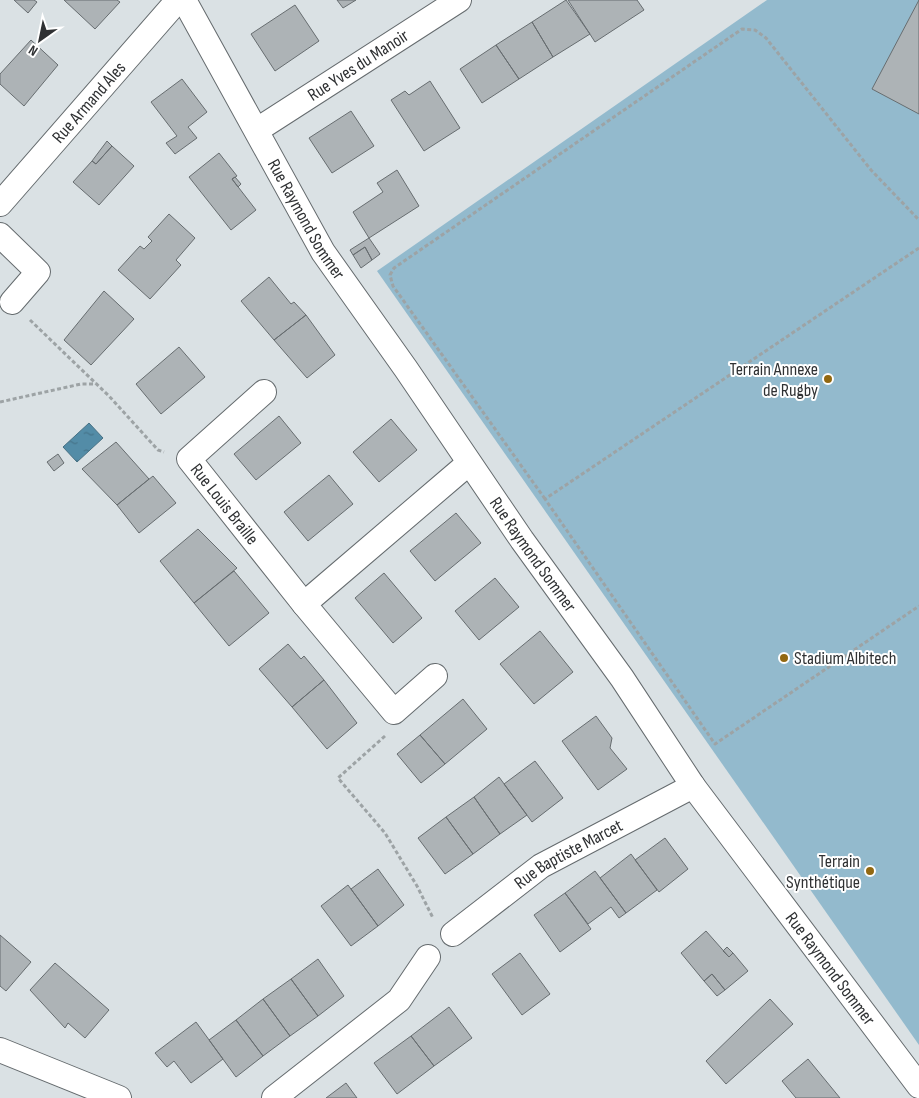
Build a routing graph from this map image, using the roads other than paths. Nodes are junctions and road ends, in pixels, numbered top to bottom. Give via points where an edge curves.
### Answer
1 (178, 0) edge
2 (184, 0) edge
3 (459, 0) edge
4 (257, 130) junction
5 (0, 204) edge
6 (0, 235) edge
7 (12, 302) road end
8 (264, 392) dead end
9 (469, 463) junction
10 (304, 604) junction
11 (435, 676) dead end
12 (693, 786) junction
13 (445, 930) road end
14 (428, 957) dead end
15 (0, 1050) edge
16 (919, 1086) edge
17 (119, 1098) edge
18 (274, 1098) edge

1 - 5 street, Rue Armand Ales
2 - 4 street, Rue Raymond Sommer
3 - 4 street, Rue Yves du Manoir
4 - 9 street, Rue Raymond Sommer via 324,252
6 - 7 street via 38,272
8 - 10 street, Rue Louis Braille via 189,459
9 - 10 street
9 - 12 street, Rue Raymond Sommer via 622,678
10 - 11 street, Rue Louis Braille via 394,712
12 - 13 street, Rue Baptiste Marcet via 541,866
12 - 16 street, Rue Raymond Sommer
14 - 18 street via 399,1000
15 - 17 street

